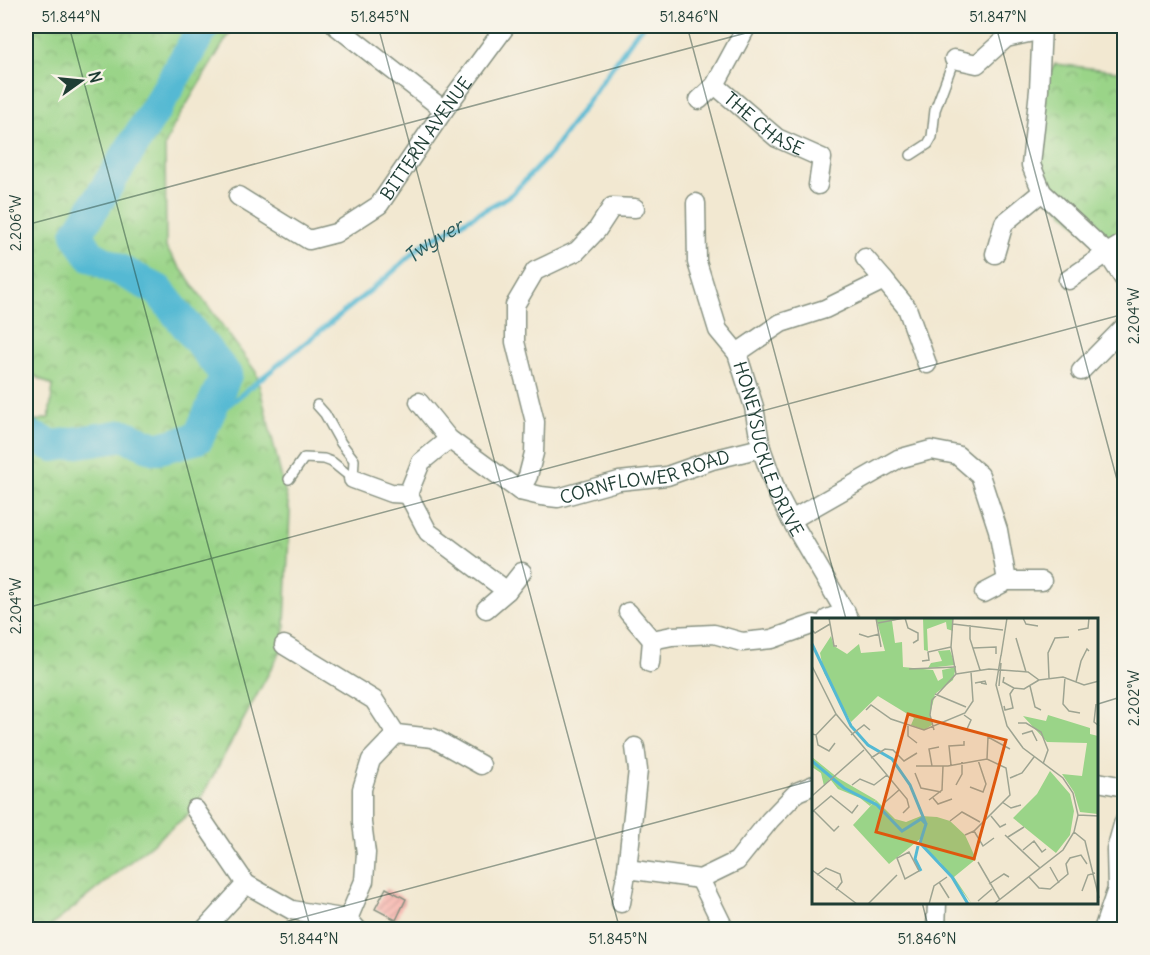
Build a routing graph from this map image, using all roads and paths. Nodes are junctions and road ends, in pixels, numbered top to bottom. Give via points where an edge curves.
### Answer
1 (336, 26) edge
2 (506, 26) edge
3 (747, 26) edge
4 (1042, 28) edge
5 (954, 59) joint
6 (715, 85) junction
7 (699, 100) dead end
8 (444, 110) junction
9 (911, 156) dead end
10 (818, 185) dead end
11 (1042, 192) junction
12 (238, 196) dead end
13 (696, 203) dead end
14 (635, 208) dead end
15 (1125, 243) edge
16 (1107, 253) junction
17 (995, 254) dead end
18 (865, 258) dead end
19 (1125, 279) edge
20 (884, 280) junction
21 (1068, 280) dead end
22 (1125, 327) edge
23 (738, 352) junction
24 (927, 364) dead end
25 (1082, 371) dead end
26 (419, 402) dead end
27 (317, 405) dead end
28 (449, 439) junction
29 (761, 448) junction
30 (289, 479) dead end
31 (353, 479) junction
32 (520, 491) junction
33 (408, 494) junction
34 (790, 520) junction
35 (522, 572) dead end
36 (1007, 581) junction
37 (1042, 581) dead end
38 (507, 591) junction
39 (984, 592) dead end
40 (486, 609) dead end
41 (628, 612) dead end
42 (847, 616) edge
43 (812, 625) edge
44 (652, 640) junction
45 (284, 645) dead end
46 (650, 663) dead end
47 (396, 734) junction
48 (635, 747) dead end
49 (481, 765) dead end
50 (1099, 782) edge
51 (812, 786) edge
52 (1125, 787) edge
53 (195, 810) dead end
54 (1125, 821) edge
55 (627, 869) junction
56 (700, 879) junction
57 (246, 884) junction
58 (1121, 891) edge
59 (621, 903) dead end
60 (937, 904) edge
61 (353, 924) edge
62 (204, 930) edge
63 (725, 930) edge
64 (936, 930) edge
65 (1103, 930) edge

1 - 8 street
2 - 8 street, BITTERN AVENUE
3 - 6 street, THE CHASE
4 - 5 street via 1006,38 977,64
4 - 11 street via 1031,165
5 - 9 lane via 934,110 932,136 928,144
6 - 7 street
6 - 10 street, THE CHASE via 777,138 822,158
8 - 12 street, BITTERN AVENUE via 379,205 336,233 309,240
11 - 16 street
11 - 17 street via 1004,223
13 - 23 street, HONEYSUCKLE DRIVE via 697,262 718,330
14 - 32 street via 612,207 577,251 535,271 515,305 515,342 535,422 534,453
15 - 16 street
16 - 19 street
16 - 21 street
18 - 20 street
20 - 23 street via 825,309 781,323
20 - 24 street via 908,308
22 - 25 street via 1096,344
23 - 29 street, HONEYSUCKLE DRIVE
26 - 28 street, CORNFLOWER ROAD
27 - 31 lane via 354,460
28 - 32 street, CORNFLOWER ROAD
28 - 33 street via 421,462
29 - 32 street, CORNFLOWER ROAD via 667,476 619,481 558,498
29 - 34 street, HONEYSUCKLE DRIVE
30 - 31 lane via 304,458 332,462
31 - 33 street via 392,493
33 - 38 street via 428,532
34 - 36 street via 898,459 931,450 957,455 980,475 998,530
34 - 42 street, HONEYSUCKLE DRIVE
35 - 38 street
36 - 37 street
36 - 39 street
38 - 40 street
41 - 44 street
43 - 44 street via 772,639 742,642 714,634
44 - 46 street
45 - 47 street via 374,700
47 - 49 street via 433,738
47 - 61 street via 370,760 362,789 366,854
48 - 55 street via 638,770
50 - 52 street
51 - 56 street via 797,792 737,861
53 - 57 street
54 - 58 street via 1116,850
55 - 56 street
55 - 59 street
56 - 63 street
57 - 61 street via 292,910
57 - 62 street
58 - 65 street
60 - 64 street

